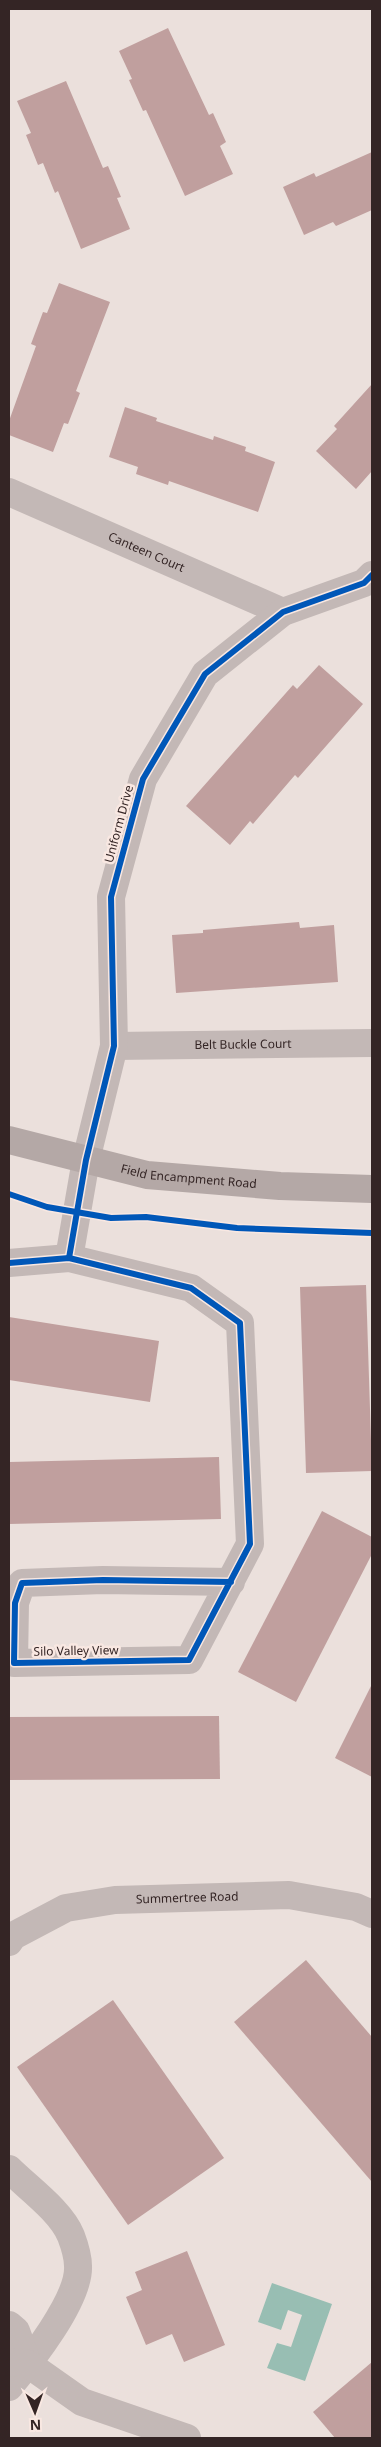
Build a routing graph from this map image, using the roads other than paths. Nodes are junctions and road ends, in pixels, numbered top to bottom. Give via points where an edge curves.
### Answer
1 (9, 492) edge
2 (372, 575) edge
3 (283, 612) junction
4 (372, 1043) edge
5 (114, 1046) junction
6 (9, 1140) edge
7 (86, 1160) junction
8 (372, 1188) edge
9 (69, 1258) junction
10 (9, 1263) edge
11 (231, 1582) junction
12 (372, 1914) edge
13 (9, 1942) edge
14 (9, 2169) edge
15 (9, 2325) edge
16 (18, 2363) edge
17 (9, 2387) edge
18 (187, 2438) edge

1 - 3 street, Canteen Court
2 - 3 street, Uniform Drive via 364,583
3 - 5 street, Uniform Drive via 205,674 143,779 111,897
4 - 5 street, Belt Buckle Court
5 - 7 street, Uniform Drive
6 - 7 street, Field Encampment Road
7 - 8 street, Field Encampment Road via 147,1175 280,1186
7 - 9 street
9 - 10 street, Silo Valley View
9 - 11 street, Silo Valley View via 191,1288 240,1323 250,1544
11 - 11 street, Silo Valley View via 189,1660 14,1663 14,1603 22,1583 103,1580
12 - 13 street, Summertree Road via 356,1907 289,1895 115,1900 66,1908 13,1936
14 - 16 street via 51,2209 71,2235 78,2267 71,2296 52,2330
15 - 16 street via 16,2331
16 - 17 street
16 - 18 street via 82,2402

